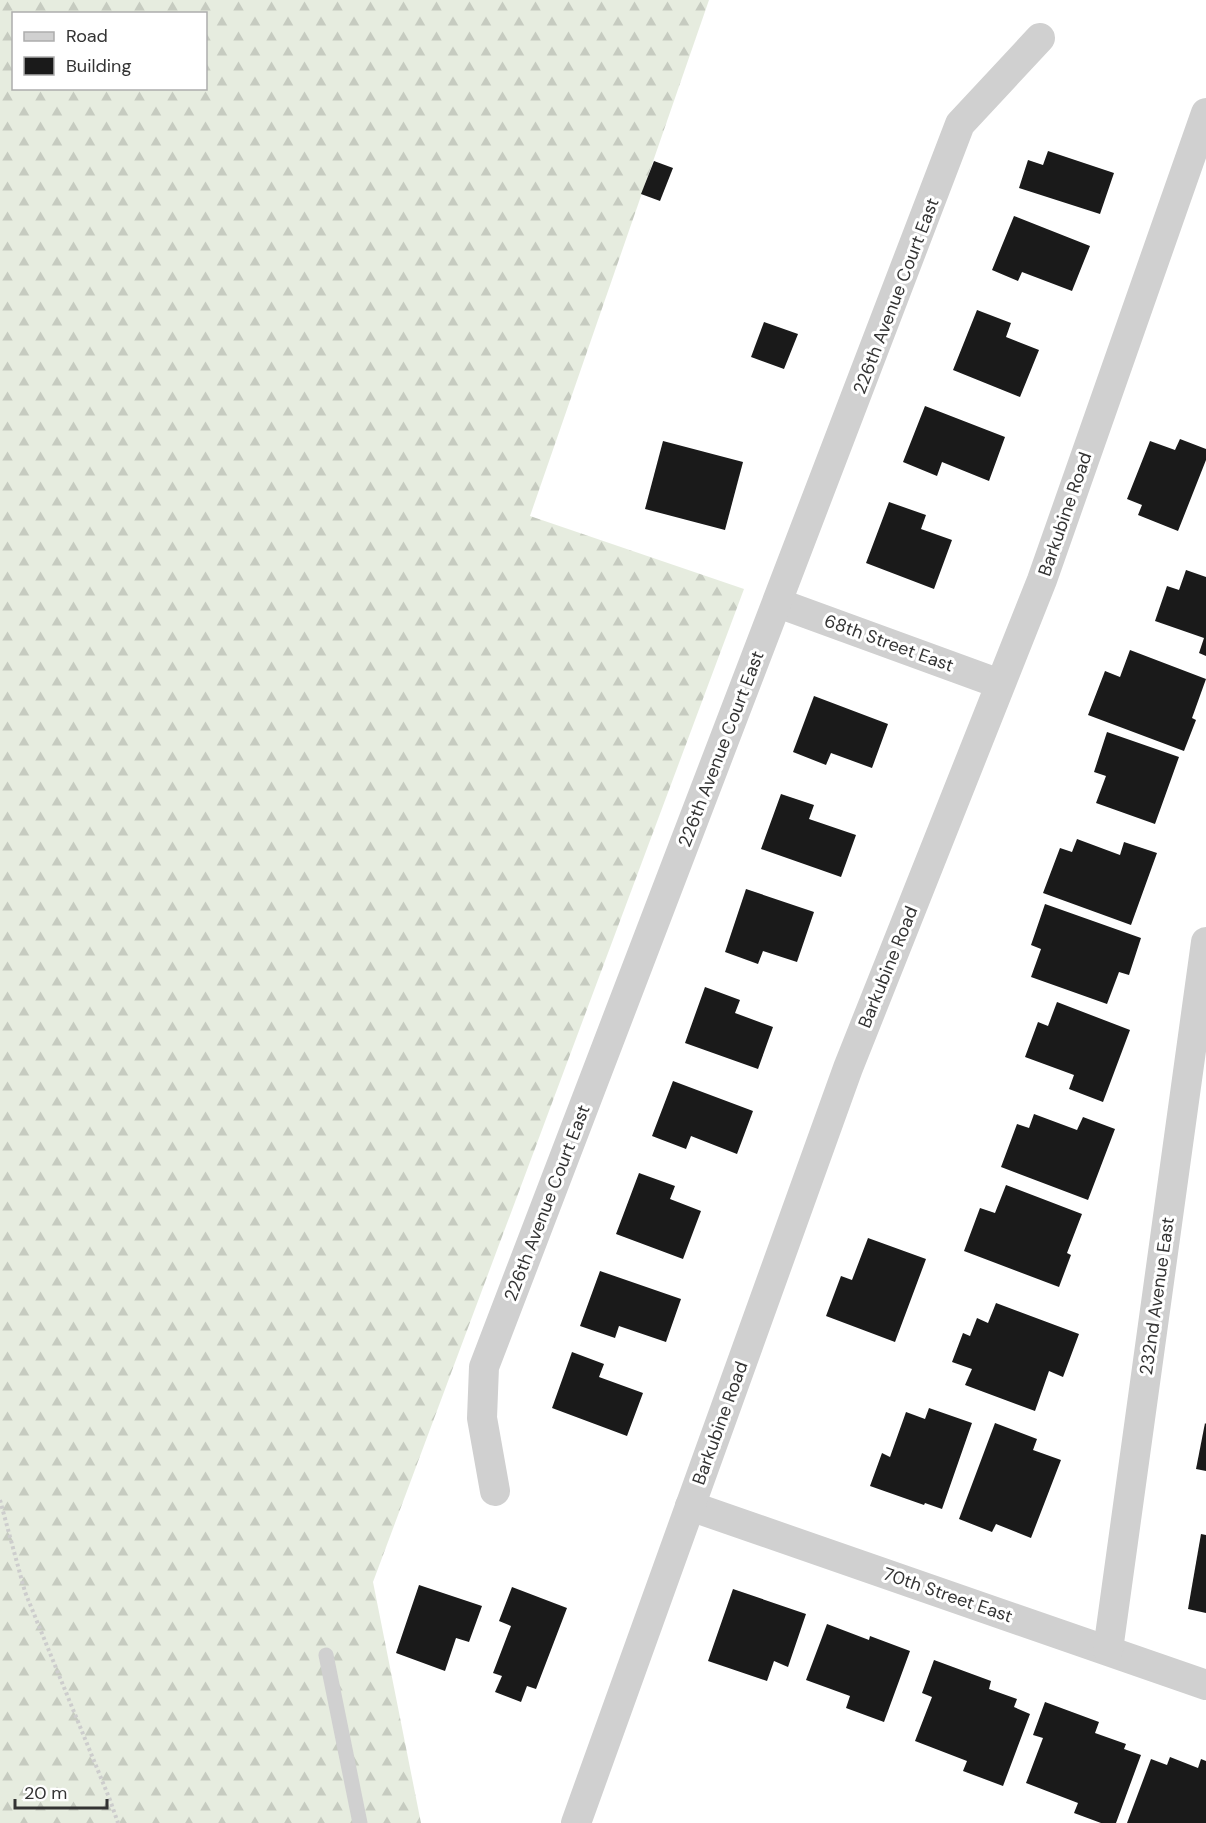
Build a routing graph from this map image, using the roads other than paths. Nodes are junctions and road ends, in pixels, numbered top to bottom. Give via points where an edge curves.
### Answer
1 (1040, 38) dead end
2 (1206, 113) edge
3 (778, 603) junction
4 (1000, 684) junction
5 (1206, 942) edge
6 (495, 1491) dead end
7 (690, 1506) junction
8 (1108, 1650) junction
9 (326, 1655) dead end
10 (1206, 1685) edge
11 (360, 1823) edge
12 (576, 1823) edge

1 - 3 street, 226th Avenue Court East via 960,124
2 - 4 street, Barkubine Road via 1042,580
3 - 4 street, 68th Street East
3 - 6 street, 226th Avenue Court East via 484,1367 482,1418
4 - 7 street, Barkubine Road via 848,1068
5 - 8 street, 232nd Avenue East
7 - 8 street, 70th Street East
7 - 12 street, Barkubine Road
8 - 10 street, 70th Street East
9 - 11 lane

